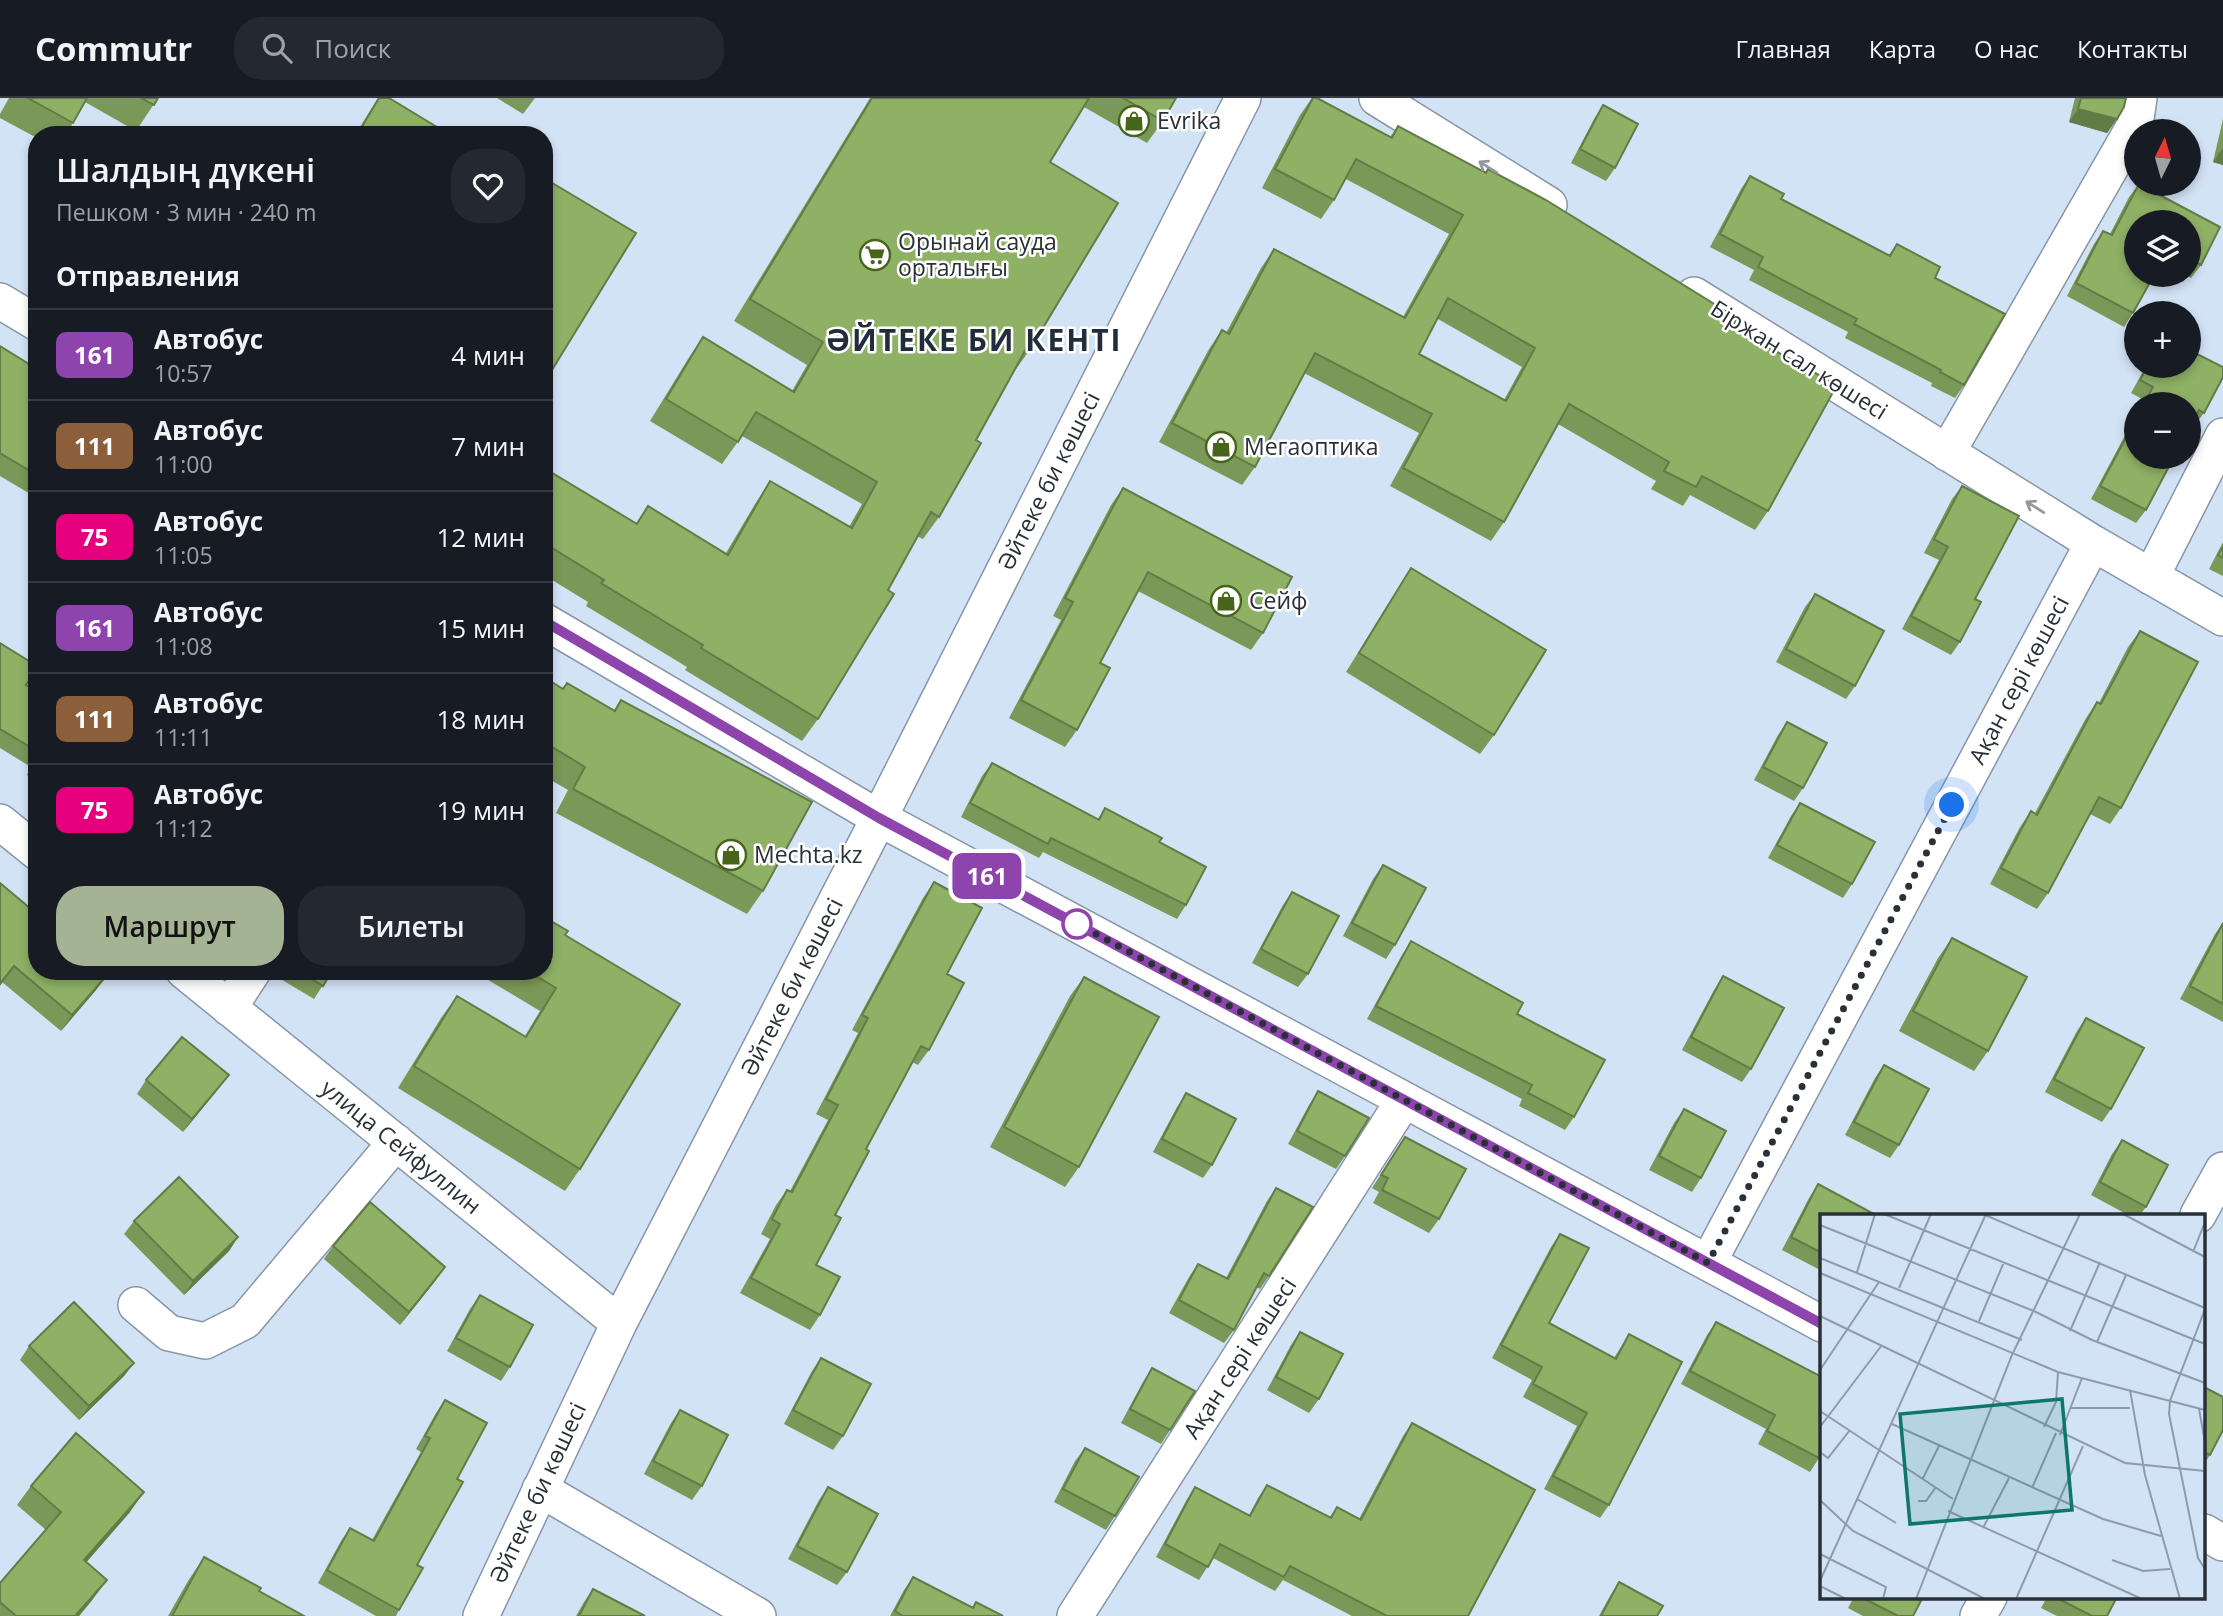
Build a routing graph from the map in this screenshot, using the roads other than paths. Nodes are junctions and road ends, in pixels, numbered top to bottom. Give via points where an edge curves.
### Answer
1 (1243, 98) edge
2 (1377, 98) edge
3 (2139, 98) edge
4 (1579, 224) edge
5 (1662, 275) edge
6 (0, 302) edge
7 (28, 318) edge
8 (2223, 436) edge
9 (1947, 453) junction
10 (2093, 543) junction
11 (2151, 577) junction
12 (2223, 618) edge
13 (553, 626) edge
14 (879, 818) junction
15 (0, 822) edge
16 (28, 845) edge
17 (195, 980) edge
18 (247, 980) edge
19 (229, 1008) junction
20 (1404, 1100) junction
21 (396, 1142) junction
22 (2223, 1170) edge
23 (2199, 1214) edge
24 (1708, 1263) junction
25 (136, 1305) dead end
26 (618, 1323) junction
27 (1820, 1323) edge
28 (540, 1489) junction
29 (2206, 1533) edge
30 (2223, 1543) edge
31 (1988, 1598) edge
32 (481, 1616) edge
33 (758, 1616) edge
34 (1075, 1616) edge
35 (1978, 1616) edge

1 - 14 street, Әйтеке би көшесі
4 -> 2 street
3 - 9 street via 2135,125
5 - 9 street, Біржан сал көшесі
6 - 7 street
8 - 11 street
10 -> 9 street, Біржан сал көшесі
10 - 11 street, Біржан сал көшесі
10 - 24 street, Ақан сері көшесі
11 - 12 street, Біржан сал көшесі
13 - 14 street
14 - 20 street
14 - 26 street, Әйтеке би көшесі
15 - 16 street
17 - 19 street, улица Сейфуллин
18 - 19 street
19 - 21 street, улица Сейфуллин
20 - 24 street
20 - 34 street, Ақан сері көшесі
21 - 25 street via 244,1321 205,1341 169,1333
21 - 26 street, улица Сейфуллин
22 - 23 street
24 - 27 street
26 - 28 street, Әйтеке би көшесі
28 - 32 street, Әйтеке би көшесі
28 - 33 street
29 - 30 street
31 - 35 street

